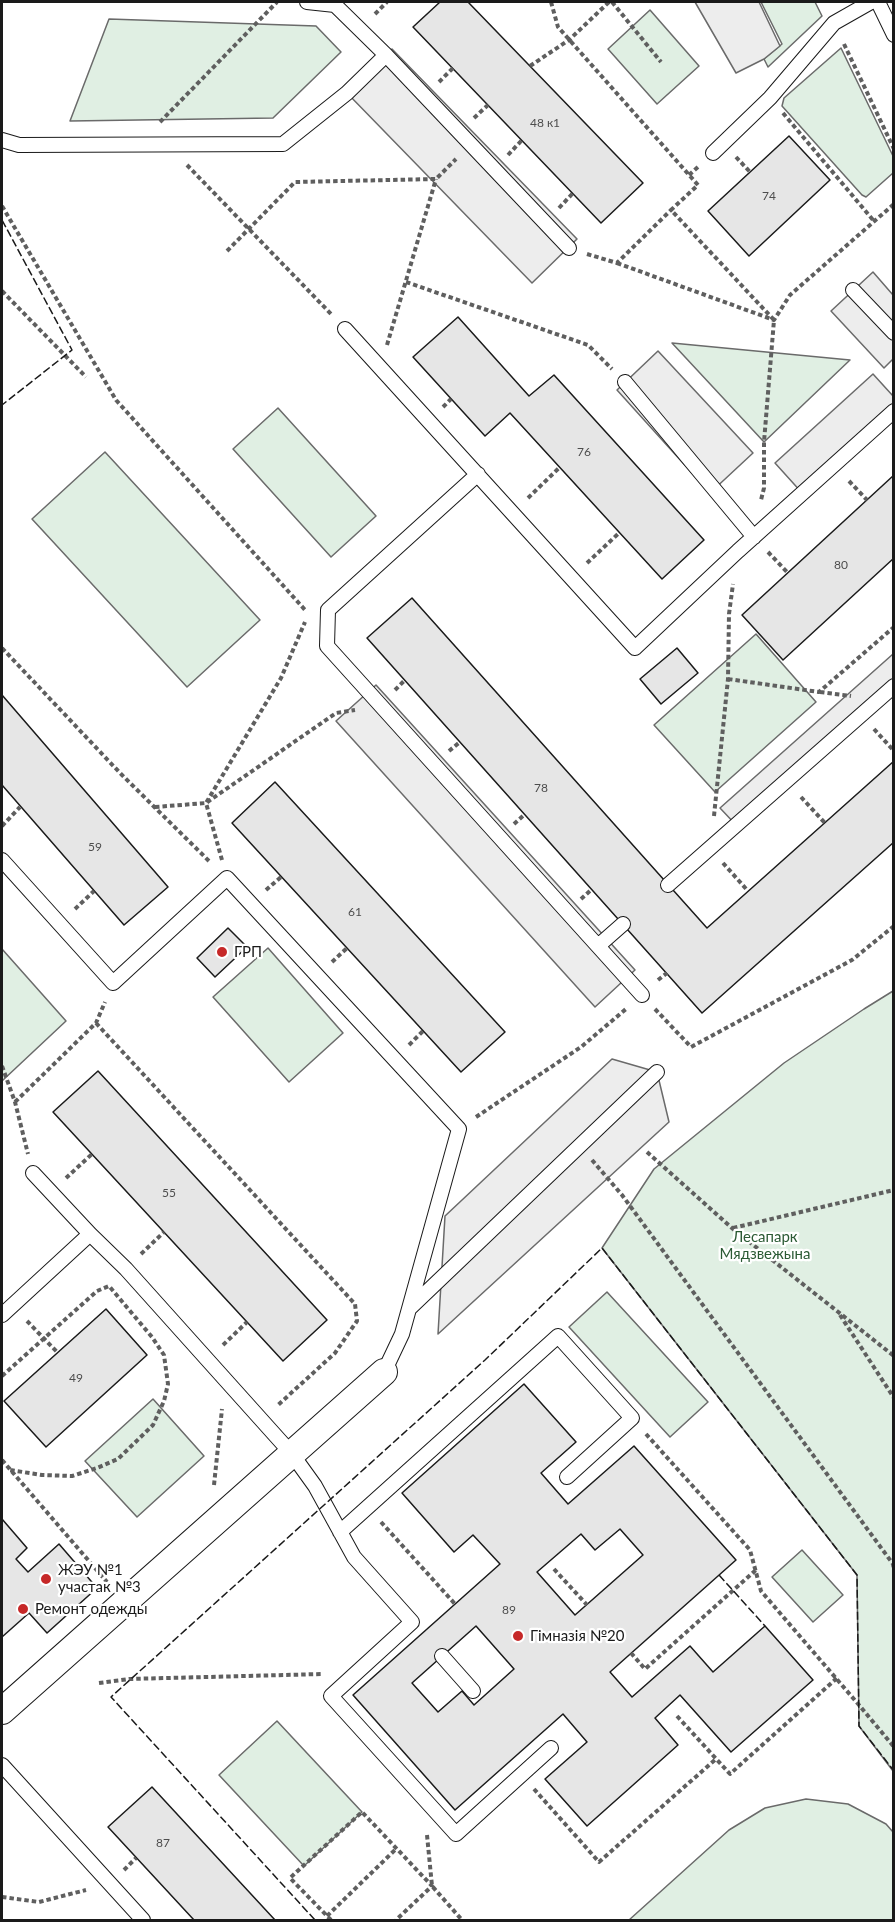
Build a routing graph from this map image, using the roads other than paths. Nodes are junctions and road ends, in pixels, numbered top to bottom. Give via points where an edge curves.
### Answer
1 (307, 2) edge
2 (871, 2) edge
3 (878, 2) edge
4 (894, 35) edge
5 (386, 55) junction
6 (2, 140) edge
7 (713, 153) dead end
8 (569, 248) road end
9 (853, 290) dead end
10 (345, 329) road end
11 (894, 333) edge
12 (625, 382) road end
13 (894, 411) edge
14 (478, 474) junction
15 (754, 537) junction
16 (894, 686) edge
17 (2, 860) edge
18 (668, 885) dead end
19 (623, 924) dead end
20 (598, 946) junction
21 (642, 995) road end
22 (657, 1071) dead end
23 (33, 1173) road end
24 (90, 1234) junction
25 (408, 1309) junction
26 (7, 1310) edge
27 (384, 1372) joint
28 (292, 1454) junction
29 (567, 1477) dead end
30 (340, 1532) junction
31 (412, 1622) junction
32 (422, 1633) dead end
33 (442, 1656) dead end
34 (473, 1691) dead end
35 (2, 1712) edge
36 (551, 1748) dead end
37 (2, 1765) edge
38 (143, 1920) edge

1 - 5 lane via 335,5
2 - 7 lane via 834,23 770,98
3 - 4 lane
5 - 6 lane via 347,93 283,144 19,145
5 - 8 lane
9 - 11 lane
10 - 14 lane
12 - 15 lane
13 - 15 lane
14 - 15 lane via 636,648
14 - 20 lane via 328,610 327,646
16 - 18 lane
17 - 25 lane via 113,983 227,878 459,1129
19 - 20 lane
20 - 21 lane
22 - 25 lane
23 - 24 lane
24 - 26 lane
24 - 28 lane
25 - 27 lane via 402,1334
27 - 28 street
28 - 30 lane
28 - 35 street
29 - 30 lane via 632,1418 558,1336
30 - 31 lane via 354,1557
31 - 32 lane
31 - 36 lane via 331,1696 456,1834
33 - 34 lane
37 - 38 lane

